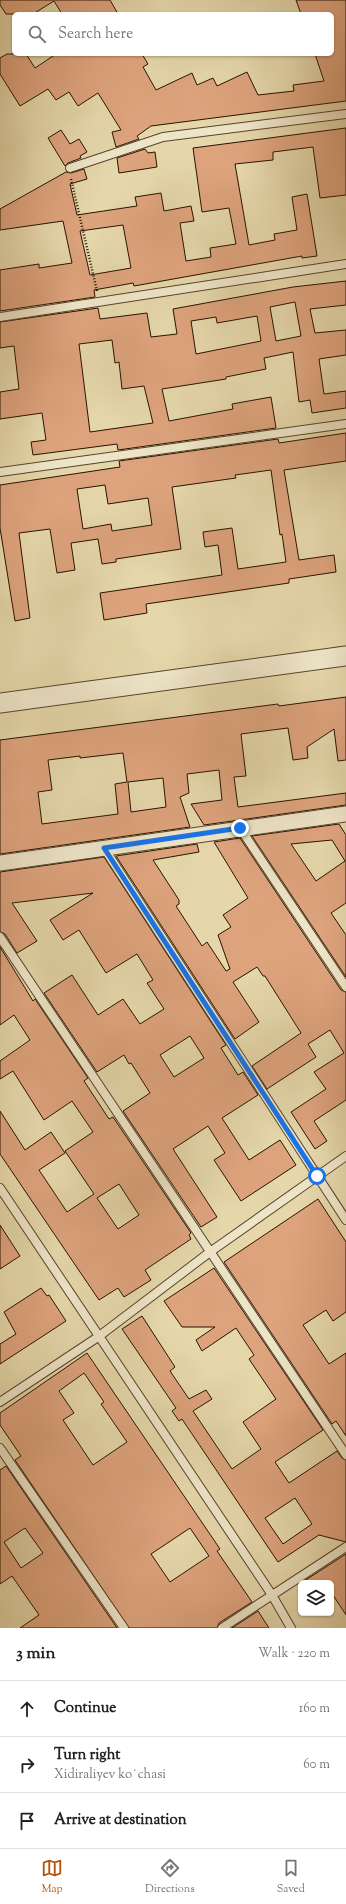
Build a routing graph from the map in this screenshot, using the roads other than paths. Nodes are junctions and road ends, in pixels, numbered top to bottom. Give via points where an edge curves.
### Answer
1 (346, 114) edge
2 (70, 168) road end
3 (346, 264) edge
4 (0, 317) edge
5 (346, 424) edge
6 (0, 472) edge
7 (346, 656) edge
8 (0, 703) edge
9 (346, 814) edge
10 (240, 828) junction
11 (104, 848) junction
12 (0, 863) edge
13 (0, 937) edge
14 (346, 987) edge
15 (346, 1156) edge
16 (317, 1176) junction
17 (0, 1188) edge
18 (346, 1220) edge
19 (210, 1252) junction
20 (98, 1337) junction
21 (0, 1402) edge
22 (0, 1448) edge
23 (346, 1455) edge
24 (346, 1547) edge
25 (272, 1596) junction
26 (124, 1628) edge
27 (222, 1628) edge
28 (291, 1628) edge

1 - 2 lane via 163,137
3 - 4 lane
5 - 6 lane
7 - 8 street
9 - 10 street
10 - 11 street
10 - 14 lane
11 - 12 street
11 - 16 lane
13 - 19 lane
15 - 16 lane
16 - 18 lane
16 - 19 lane
17 - 20 lane
19 - 20 lane
19 - 23 lane
20 - 21 lane
20 - 25 lane
22 - 26 lane
24 - 25 lane
25 - 27 lane
25 - 28 lane

